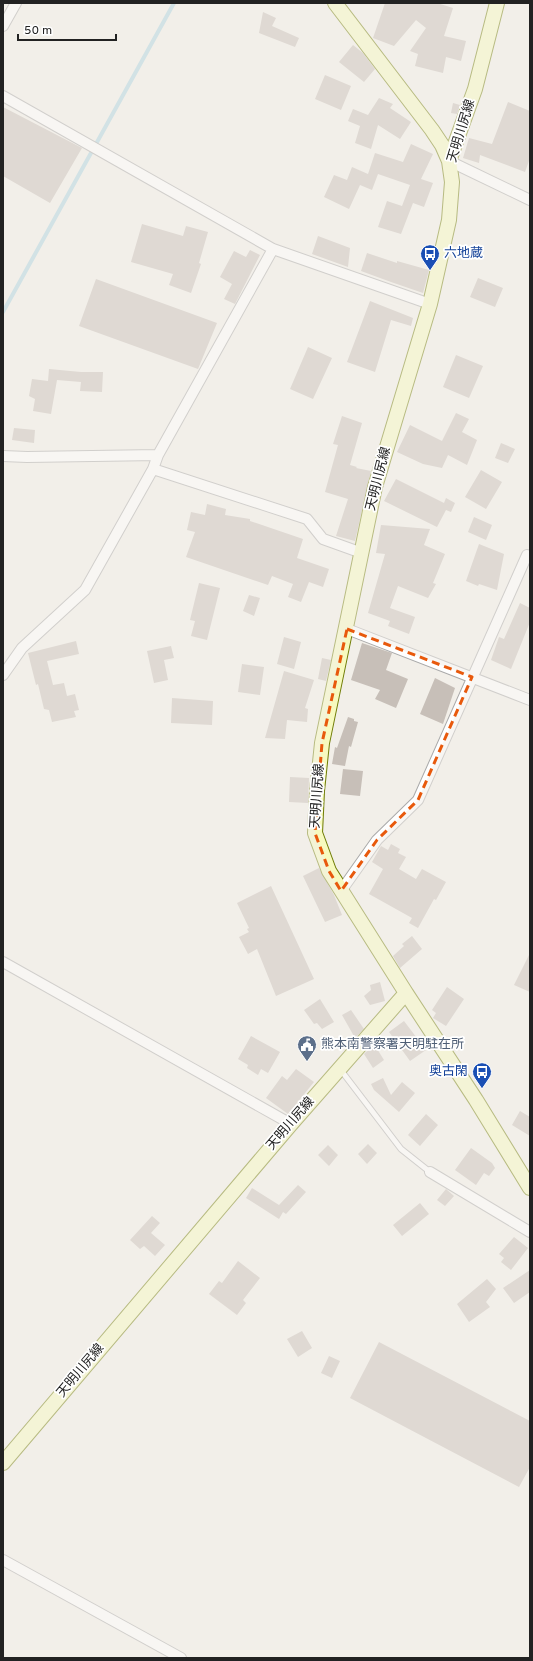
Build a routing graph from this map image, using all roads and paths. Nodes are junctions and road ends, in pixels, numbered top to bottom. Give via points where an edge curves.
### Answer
1 (16, 3) edge
2 (335, 3) edge
3 (497, 3) edge
4 (3, 26) edge
5 (3, 96) edge
6 (449, 161) junction
7 (530, 200) edge
8 (273, 249) junction
9 (430, 304) junction
10 (158, 455) junction
11 (3, 456) edge
12 (152, 469) junction
13 (362, 553) junction
14 (527, 555) dead end
15 (347, 629) junction
16 (3, 675) edge
17 (472, 677) junction
18 (530, 700) edge
19 (341, 891) junction
20 (3, 962) edge
21 (406, 993) junction
22 (339, 1068) junction
23 (291, 1124) junction
24 (430, 1172) joint
25 (527, 1183) edge
26 (530, 1232) edge
27 (3, 1463) edge
28 (3, 1560) edge
29 (181, 1658) edge

1 - 4 street
2 - 6 main road via 432,130 442,144
3 - 6 main road, 天明川尻線 via 475,89
5 - 8 street
6 - 7 street
6 - 9 main road, 天明川尻線 via 452,182 448,220
8 - 9 street
8 - 10 street
9 - 13 main road, 天明川尻線 via 375,487
10 - 11 street
10 - 12 street
12 - 13 street via 307,519 323,538
12 - 16 street via 85,590 22,648
13 - 15 main road, 天明川尻線
14 - 17 street
15 - 17 street
15 - 19 main road, 天明川尻線 via 322,743 315,833 329,871
17 - 18 street
17 - 19 street via 418,800 377,840
19 - 21 main road, 天明川尻線
20 - 23 street
21 - 22 main road, 天明川尻線
21 - 25 main road
22 - 23 main road, 天明川尻線
22 - 24 lane via 401,1149
23 - 27 main road, 天明川尻線
24 - 26 street
28 - 29 street

